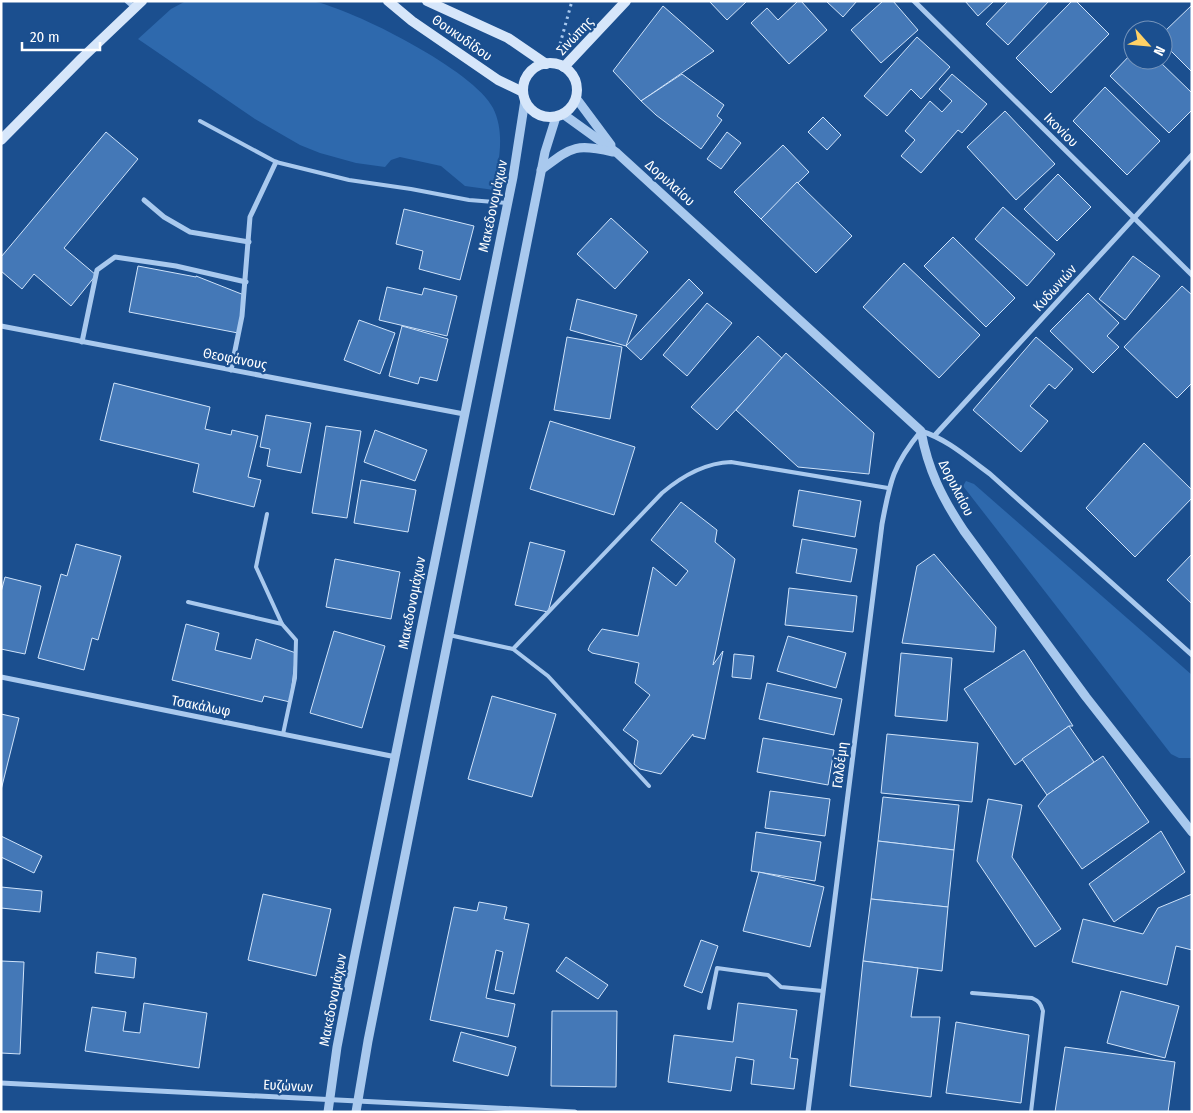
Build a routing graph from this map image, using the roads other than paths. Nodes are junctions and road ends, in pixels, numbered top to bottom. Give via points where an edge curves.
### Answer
1 (388, 1) edge
2 (427, 1) edge
3 (626, 1) edge
4 (914, 1) edge
5 (135, 3) edge
6 (555, 65) junction
7 (524, 96) junction
8 (576, 98) junction
9 (560, 115) junction
10 (200, 121) dead end
11 (1, 140) edge
12 (617, 153) junction
13 (1192, 155) edge
14 (276, 162) junction
15 (541, 170) junction
16 (144, 200) dead end
17 (507, 203) junction
18 (1134, 218) junction
19 (249, 242) junction
20 (1192, 275) edge
21 (246, 282) junction
22 (1, 326) edge
23 (82, 342) junction
24 (231, 370) junction
25 (464, 414) junction
26 (920, 430) junction
27 (935, 435) junction
28 (888, 488) junction
29 (267, 514) dead end
30 (188, 602) dead end
31 (282, 624) junction
32 (449, 635) junction
33 (513, 649) junction
34 (1192, 655) edge
35 (1, 677) edge
36 (283, 734) junction
37 (396, 757) junction
38 (649, 786) dead end
39 (1192, 832) edge
40 (823, 991) junction
41 (972, 993) dead end
42 (709, 1008) dead end
43 (1, 1084) edge
44 (329, 1099) junction
45 (358, 1100) junction
46 (328, 1112) edge
47 (356, 1112) edge
48 (575, 1112) edge
49 (808, 1112) edge
50 (1032, 1112) edge

1 - 7 main road, Θουκυδίδου via 412,21
2 - 6 main road, Θουκυδίδου via 508,38
3 - 6 main road, Σινώπης
4 - 18 street, Ικονίου
5 - 11 main road
6 - 7 main road via 532,70 527,77
6 - 8 main road via 574,77
7 - 9 main road via 534,112 548,117
7 - 17 street, Μακεδονομάχων via 520,142
8 - 9 main road
8 - 12 street, Δορυλαίου
9 - 12 street, Δορυλαίου
9 - 15 street via 548,140
10 - 14 lane
12 - 15 street via 589,146 569,150
12 - 26 street, Δορυλαίου
13 - 18 street, Κυδωνιών
14 - 17 lane via 350,180 468,200
14 - 19 street via 250,217
15 - 32 street
16 - 19 street via 164,217 190,232
17 - 25 street, Μακεδονομάχων
18 - 20 street, Ικονίου
18 - 27 street, Κυδωνιών
19 - 21 street
21 - 23 street via 176,266 115,257 98,270
21 - 24 street
22 - 23 street, Θεοφάνους
23 - 24 street, Θεοφάνους
24 - 25 street, Θεοφάνους
25 - 37 street, Μακεδονομάχων
26 - 27 street
26 - 28 street, Γαλδέμη via 897,463
26 - 39 street, Δορυλαίου via 934,480 964,531 1086,697
27 - 34 street via 990,474
28 - 33 lane via 731,462 699,469 662,493
28 - 40 street, Γαλδέμη
29 - 31 lane via 256,567
30 - 31 lane
31 - 36 lane via 296,640 295,678
32 - 33 lane
32 - 45 street
33 - 38 lane via 548,676
35 - 36 street, Τσακάλωφ
36 - 37 street, Τσακάλωφ
37 - 44 street, Μακεδονομάχων via 350,978
40 - 42 lane via 781,987 768,975 717,968
40 - 49 street, Γαλδέμη
41 - 50 lane via 1032,998 1042,1005
43 - 44 street, Ευζώνων
44 - 45 street, Ευζώνων
44 - 46 street, Μακεδονομάχων
45 - 47 street
45 - 48 street, Ευζώνων

